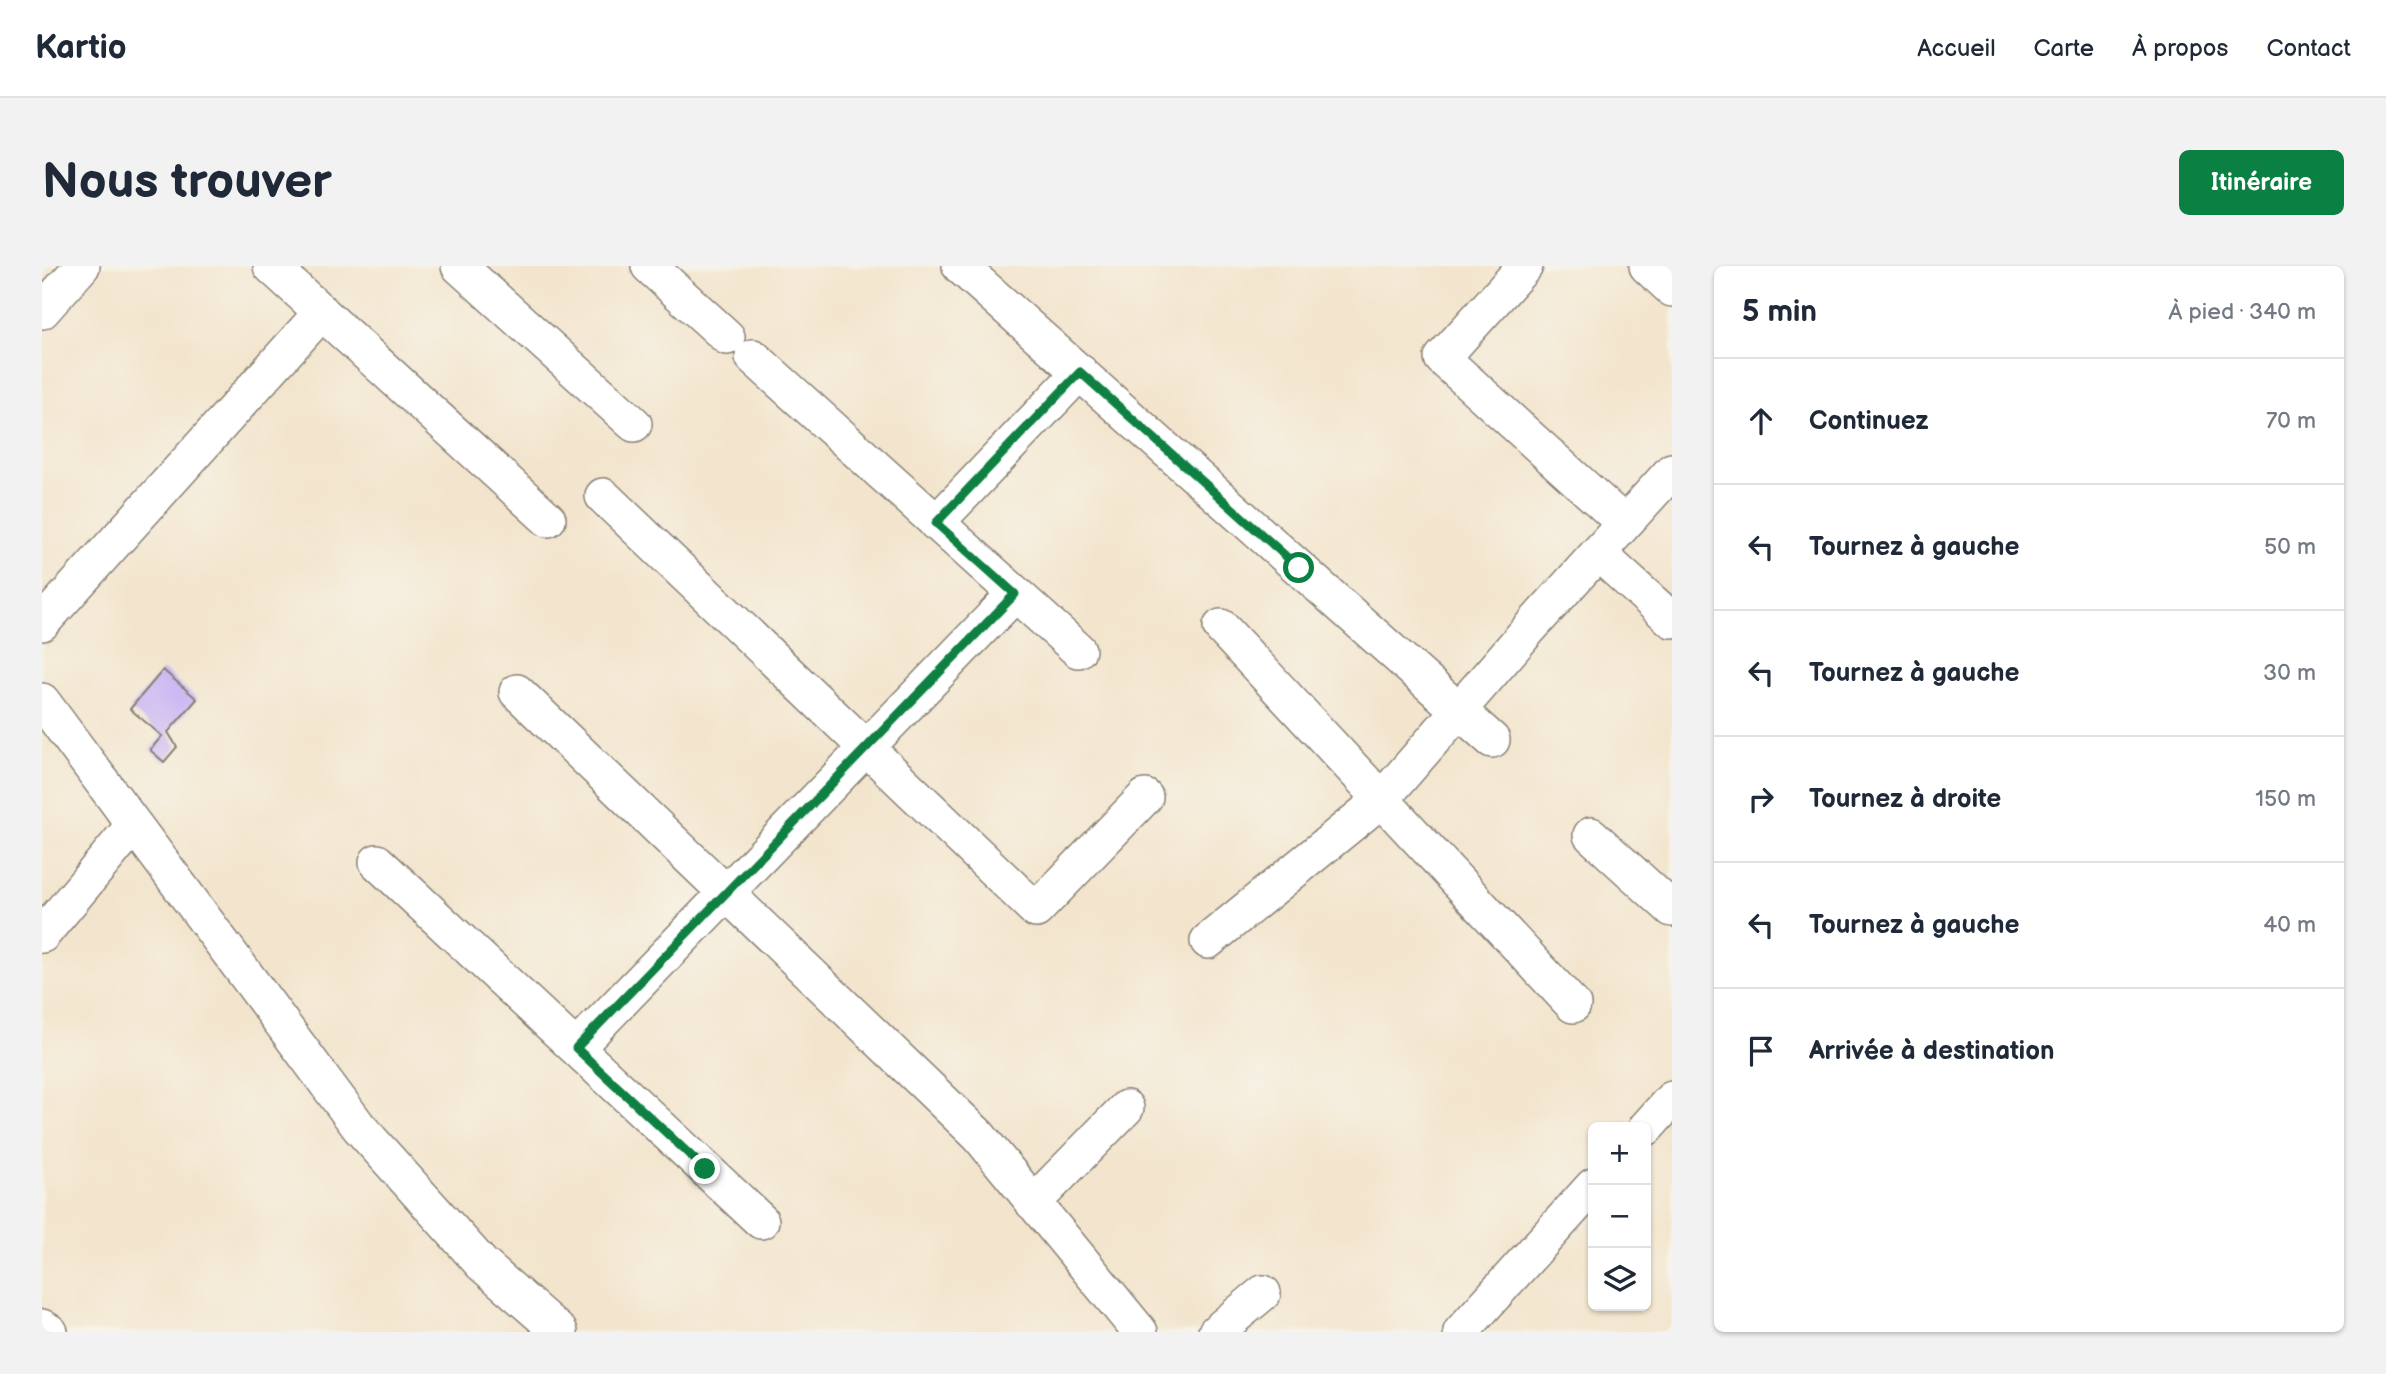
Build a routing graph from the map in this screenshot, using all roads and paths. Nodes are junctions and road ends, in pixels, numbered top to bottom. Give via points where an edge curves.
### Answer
1 (82, 266) edge
2 (271, 266) edge
3 (459, 266) edge
4 (649, 266) edge
5 (960, 266) edge
6 (1525, 266) edge
7 (1647, 266) edge
8 (1672, 289) edge
9 (42, 311) edge
10 (322, 312) junction
11 (1080, 372) junction
12 (634, 424) dead end
13 (1672, 471) edge
14 (603, 496) dead end
15 (548, 519) dead end
16 (936, 523) junction
17 (1624, 523) junction
18 (1598, 553) junction
19 (1015, 594) junction
20 (1672, 620) edge
21 (42, 622) edge
22 (1221, 627) dead end
23 (1078, 650) dead end
24 (517, 692) dead end
25 (42, 701) edge
26 (1459, 710) junction
27 (1492, 740) dead end
28 (866, 748) junction
29 (1145, 797) dead end
30 (1381, 800) junction
31 (134, 825) junction
32 (1591, 835) dead end
33 (377, 862) dead end
34 (726, 893) junction
35 (1672, 909) edge
36 (42, 935) edge
37 (1208, 941) dead end
38 (1573, 1005) dead end
39 (576, 1048) junction
40 (1672, 1099) edge
41 (1126, 1108) dead end
42 (1651, 1122) edge
43 (1588, 1192) edge
44 (1033, 1203) junction
45 (761, 1221) dead end
46 (1263, 1293) dead end
47 (42, 1326) edge
48 (50, 1332) edge
49 (560, 1332) edge
50 (1140, 1332) edge
51 (1216, 1332) edge
52 (1461, 1332) edge

1 - 9 street
2 - 10 street
3 - 12 street
4 - 16 street
5 - 11 street
6 - 17 street via 1442,358
7 - 8 street
10 - 15 street
10 - 21 street
11 - 16 street
11 - 26 street
13 - 17 street
14 - 28 street
16 - 19 street
17 - 18 street
18 - 20 street
18 - 26 street
19 - 23 street
19 - 28 street
22 - 30 street
24 - 34 street
25 - 31 street
26 - 27 street
26 - 30 street
28 - 29 street via 1036,910
28 - 34 street
30 - 37 street
30 - 38 street
31 - 36 street
31 - 49 street via 359,1126 482,1264
32 - 35 street
33 - 39 street
34 - 39 street
34 - 44 street via 979,1136
39 - 45 street
40 - 42 street
41 - 44 street
43 - 52 street
44 - 50 street
46 - 51 street
47 - 48 street

